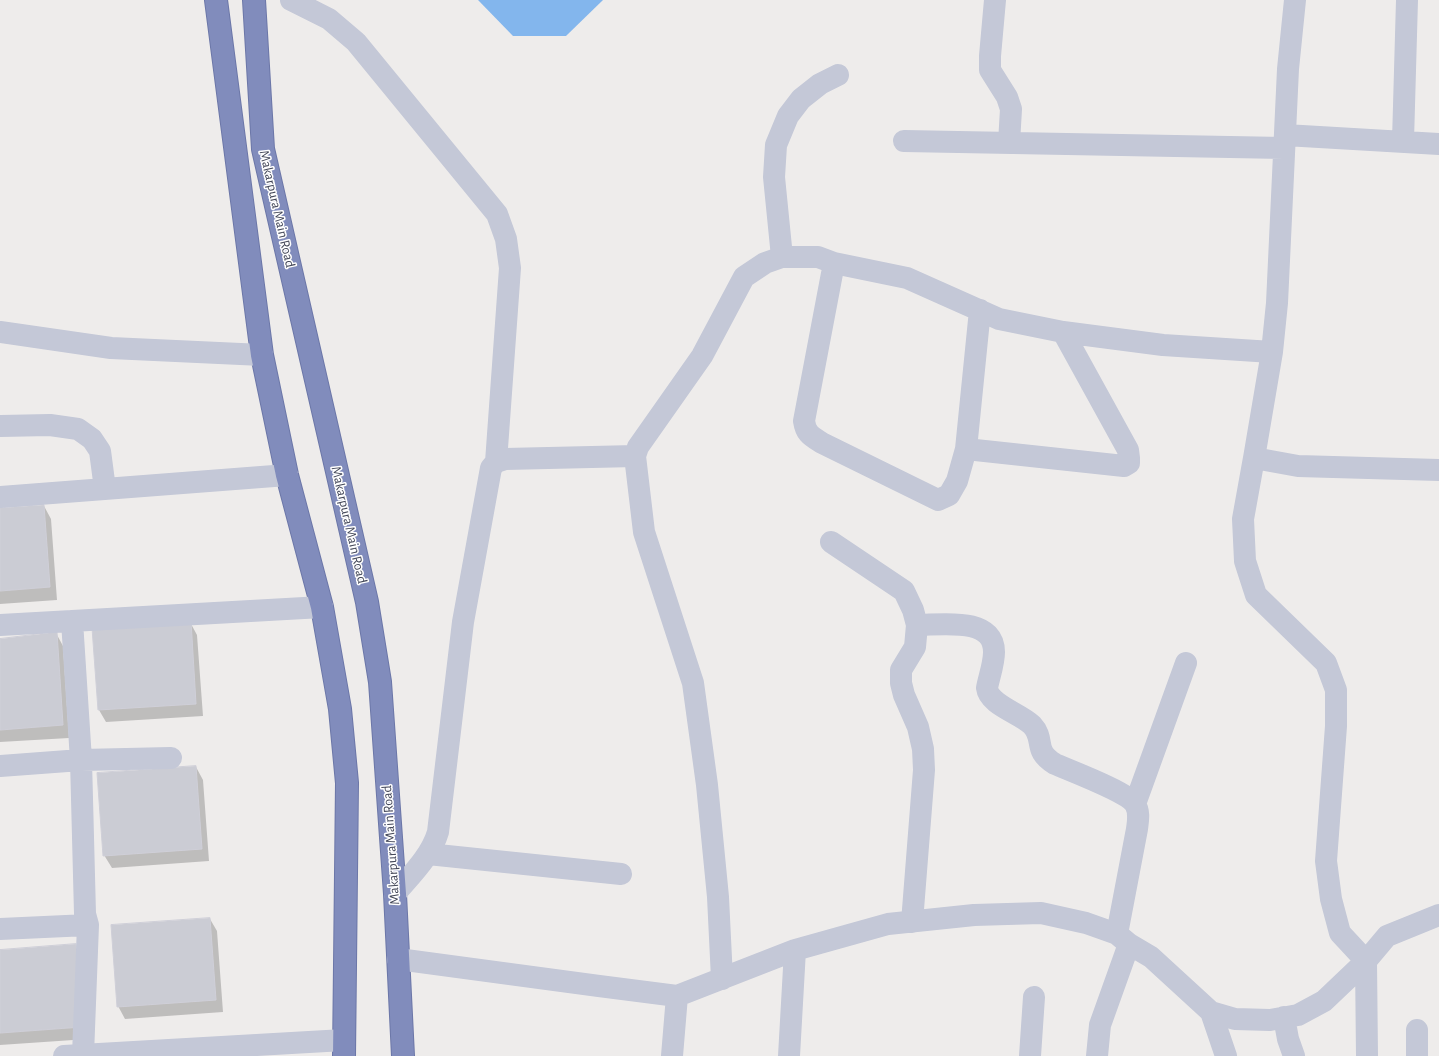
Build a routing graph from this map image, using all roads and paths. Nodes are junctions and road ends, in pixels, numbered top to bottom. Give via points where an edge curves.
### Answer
1 (216, 0) edge
2 (254, 0) edge
3 (291, 0) edge
4 (995, 0) edge
5 (1295, 0) edge
6 (1407, 0) edge
7 (838, 75) dead end
8 (904, 141) dead end
9 (1285, 141) junction
10 (1402, 141) junction
11 (1009, 143) junction
12 (1439, 144) edge
13 (782, 256) junction
14 (834, 263) junction
15 (980, 310) junction
16 (0, 332) edge
17 (1063, 332) junction
18 (1272, 352) junction
19 (262, 355) junction
20 (0, 426) edge
21 (966, 449) junction
22 (634, 456) junction
23 (1254, 458) junction
24 (496, 462) junction
25 (1439, 470) edge
26 (287, 475) junction
27 (105, 489) junction
28 (0, 497) edge
29 (831, 542) dead end
30 (322, 607) junction
31 (72, 621) junction
32 (917, 625) junction
33 (0, 626) edge
34 (1186, 664) dead end
35 (171, 758) dead end
36 (81, 760) junction
37 (0, 766) edge
38 (1135, 804) junction
39 (428, 854) junction
40 (621, 874) dead end
41 (395, 894) junction
42 (1439, 914) edge
43 (912, 922) junction
44 (88, 925) junction
45 (0, 929) edge
46 (1123, 939) junction
47 (795, 950) junction
48 (398, 959) junction
49 (1366, 961) junction
50 (722, 979) junction
51 (677, 996) junction
52 (1034, 997) dead end
53 (1211, 1012) junction
54 (1284, 1017) junction
55 (1417, 1030) dead end
56 (344, 1048) edge
57 (73, 1056) edge
58 (403, 1056) edge
59 (672, 1056) edge
60 (789, 1056) edge
61 (1030, 1056) edge
62 (1097, 1056) edge
63 (1226, 1056) edge
64 (1294, 1056) edge
65 (1368, 1056) edge
66 (1417, 1056) edge

1 - 19 highway, Makarpura Main Road
2 - 41 highway, Makarpura Main Road via 263,149 367,602 380,682
3 - 24 street via 329,19 356,42 497,214 506,239 510,268
4 - 11 street via 990,70 1007,98 1010,109
5 - 9 street via 1288,69
6 - 10 street
7 - 13 street via 820,84 801,99 788,116 776,145 774,177
8 - 11 street
9 - 10 street
9 - 11 street
9 - 18 street via 1278,303
10 - 12 street
13 - 14 street via 818,257
13 - 22 street via 765,263 744,277 702,356
14 - 15 street via 907,278
14 - 21 street via 804,421 805,430 822,443 938,500 949,495 957,481
15 - 17 street via 999,319
15 - 21 street
16 - 19 street via 111,348
17 - 18 street via 1163,345
17 - 21 street via 1128,450 1129,463 1124,466
18 - 23 street
19 - 26 highway, Makarpura Main Road
20 - 27 street via 50,425 78,429 92,439 100,450
22 - 24 street via 505,459
22 - 50 street via 644,532 693,683 718,897
23 - 25 street via 1298,466
23 - 49 street via 1243,519 1245,561 1256,595 1326,663 1336,690 1336,726 1326,861 1330,899 1340,933
24 - 39 street via 491,468 463,622 438,832 435,844
26 - 27 street
26 - 30 highway, Makarpura Main Road
27 - 28 street
29 - 32 street via 904,591
30 - 31 street
30 - 56 highway, Makarpura Main Road via 340,709 347,783
31 - 33 street
31 - 36 street
32 - 38 street via 964,624 981,630 992,640 994,652 987,688 993,700 1032,724 1037,732 1041,752 1054,764 1125,795
32 - 43 street via 916,647 901,670 904,695 918,727 924,770
34 - 38 street
35 - 36 street
36 - 37 street
36 - 44 street via 85,914
38 - 46 street via 1138,816 1137,829
39 - 40 street
39 - 41 street
41 - 48 highway, Makarpura Main Road
42 - 49 street via 1387,936
43 - 46 street via 974,915 1041,913 1086,923
43 - 47 street via 888,924
44 - 45 street
44 - 57 street
46 - 53 street via 1151,957
46 - 62 street via 1100,1025
47 - 50 street
47 - 60 street
48 - 51 street
48 - 58 highway, Makarpura Main Road
49 - 54 street via 1324,1001 1298,1015
49 - 65 street
50 - 51 street
51 - 59 street
52 - 61 street
53 - 54 street via 1235,1019 1270,1020
53 - 63 street
54 - 64 street
55 - 66 street
56 - 57 street

